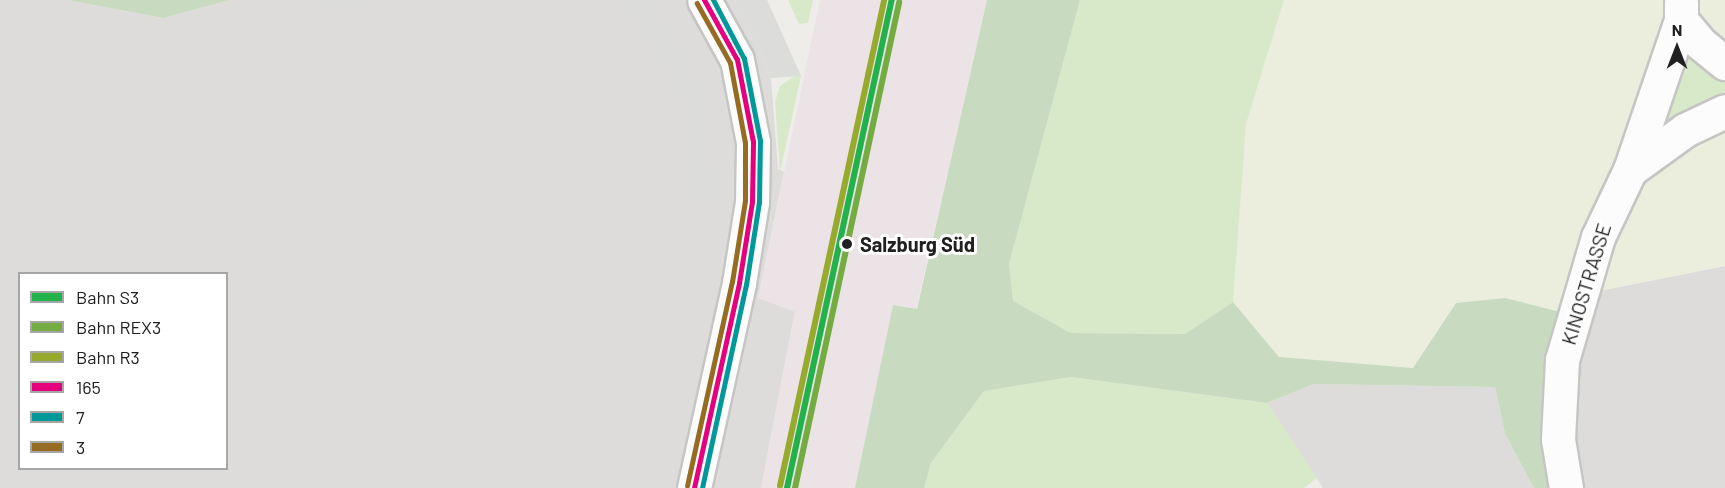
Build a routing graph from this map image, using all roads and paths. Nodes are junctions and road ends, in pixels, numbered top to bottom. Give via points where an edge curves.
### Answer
1 (704, 0) edge
2 (1681, 10) edge
3 (1725, 63) edge
4 (1725, 111) edge
5 (1630, 170) junction
6 (693, 488) edge
7 (1566, 488) edge

1 - 6 street via 737,60 753,142 752,202 739,283
2 - 3 street via 1700,43
2 - 5 street, KINOSTRASSE
4 - 5 street via 1666,142
5 - 7 street, KINOSTRASSE via 1602,225 1562,360 1558,439

